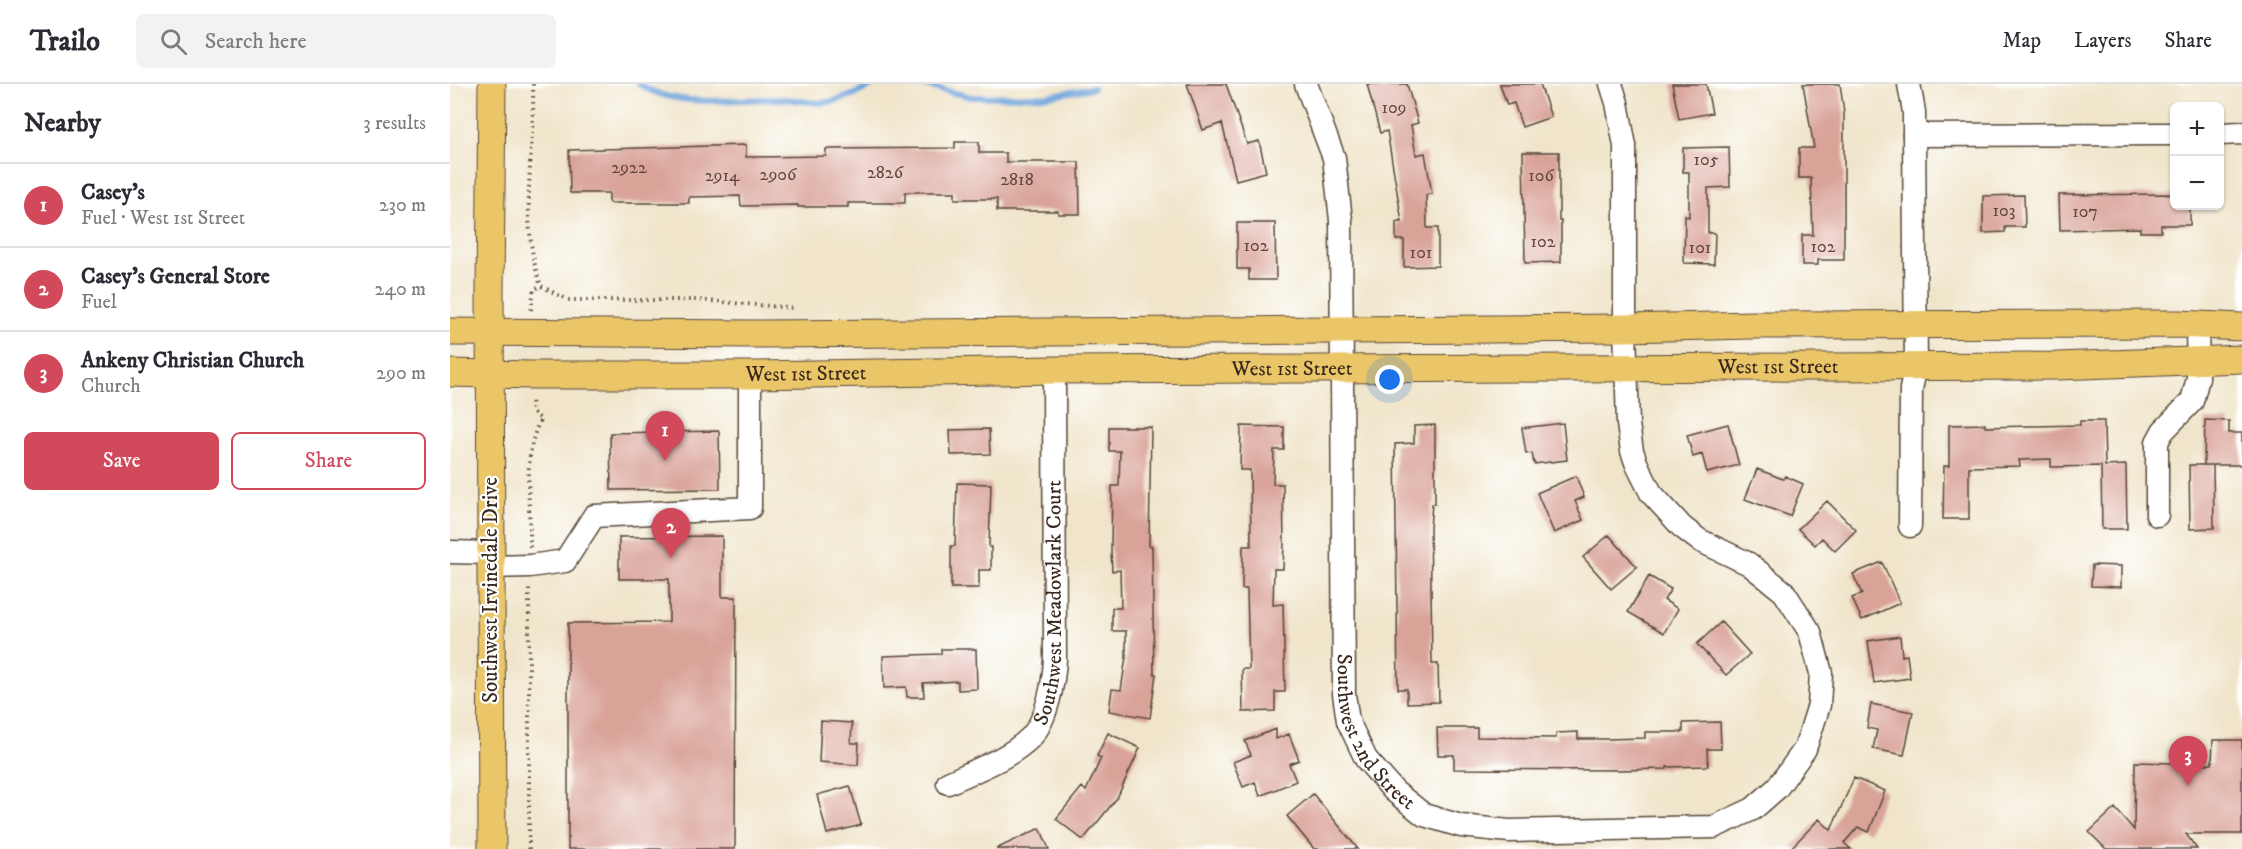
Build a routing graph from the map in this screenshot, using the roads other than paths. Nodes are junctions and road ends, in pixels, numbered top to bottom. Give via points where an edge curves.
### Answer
1 (492, 84) edge
2 (1306, 84) edge
3 (1611, 84) edge
4 (1909, 84) edge
5 (2242, 133) edge
6 (2170, 134) edge
7 (2224, 134) edge
8 (1914, 135) junction
9 (2197, 325) junction
10 (1916, 326) junction
11 (2242, 327) edge
12 (1625, 328) junction
13 (490, 331) junction
14 (1342, 331) junction
15 (450, 332) edge
16 (2242, 359) edge
17 (2198, 362) junction
18 (1916, 366) junction
19 (1627, 367) junction
20 (1054, 370) junction
21 (1342, 370) junction
22 (450, 373) edge
23 (490, 374) junction
24 (750, 375) junction
25 (2157, 515) dead end
26 (1910, 526) dead end
27 (450, 552) edge
28 (491, 560) junction
29 (948, 783) dead end
30 (492, 849) edge

1 - 13 main road, Southwest Irvinedale Drive
2 - 14 street, Southwest 2nd Street via 1334,158 1341,220
3 - 12 street, Southwest 2nd Street via 1625,146
4 - 8 street
5 - 7 street
6 - 8 street
8 - 10 street
9 - 10 main road, West 1st Street
9 - 11 main road, West 1st Street
9 - 17 street
10 - 12 main road, West 1st Street
10 - 18 street
12 - 14 main road, West 1st Street
12 - 19 street, Southwest 2nd Street
13 - 14 main road, West 1st Street
13 - 15 main road, West 1st Street
13 - 23 main road, Southwest Irvinedale Drive
14 - 21 street, Southwest 2nd Street
16 - 17 main road, West 1st Street
17 - 18 main road, West 1st Street
17 - 25 street via 2192,401 2157,442
18 - 19 main road, West 1st Street
18 - 26 street via 1911,389
19 - 21 main road, West 1st Street
19 - 21 street, Southwest 2nd Street via 1632,451 1651,493 1699,540 1749,564 1784,592 1810,632 1821,673 1819,705 1805,749 1777,788 1753,809 1714,827 1509,831 1461,826 1424,814 1394,791 1366,759 1348,721 1344,694
20 - 21 main road, West 1st Street
20 - 24 main road, West 1st Street
20 - 29 street, Southwest Meadowlark Court via 1055,658 1048,704 1032,736 1008,755
22 - 23 main road, West 1st Street
23 - 24 main road, West 1st Street
23 - 28 main road, Southwest Irvinedale Drive
24 - 28 street via 750,508 594,516 565,561 530,566
27 - 28 street
28 - 30 main road, Southwest Irvinedale Drive

